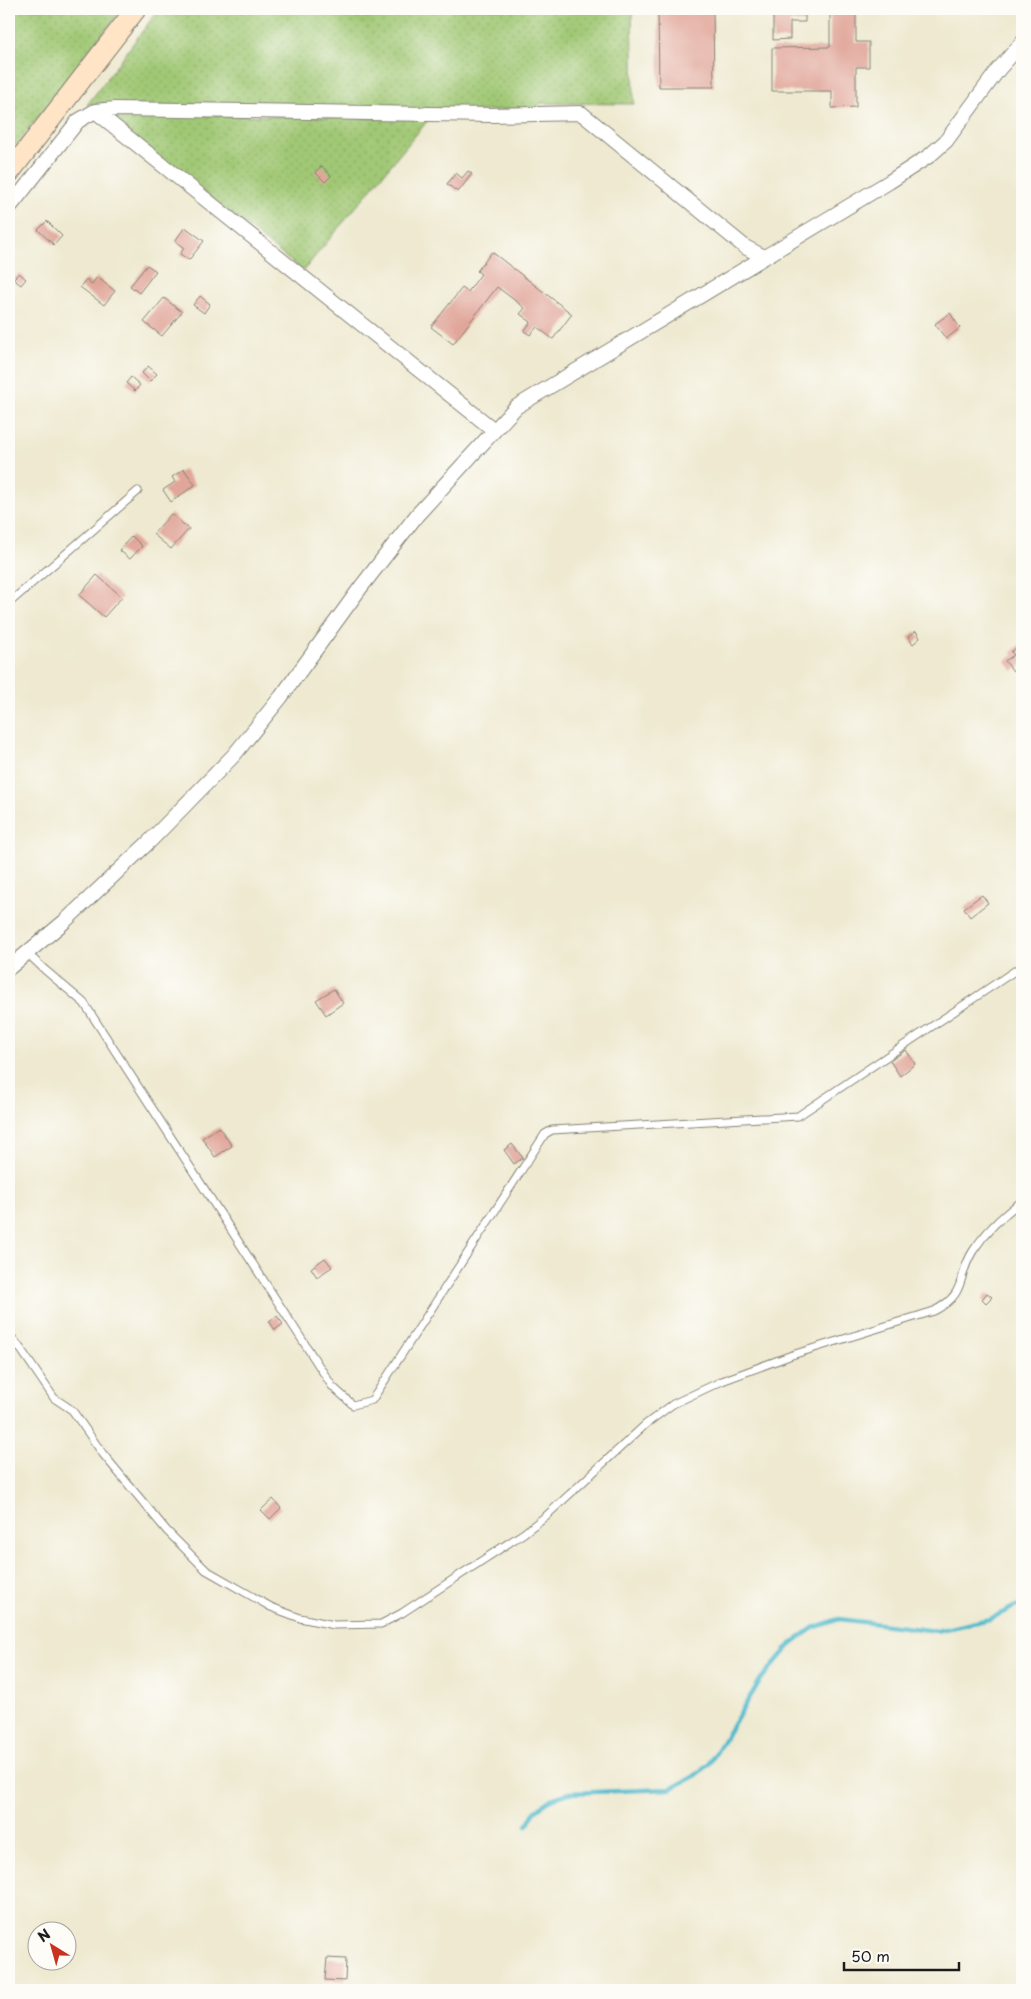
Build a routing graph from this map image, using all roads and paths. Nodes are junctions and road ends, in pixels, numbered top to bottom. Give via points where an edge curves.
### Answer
1 (136, 9) edge
2 (1022, 43) edge
3 (95, 112) junction
4 (9, 173) edge
5 (9, 208) edge
6 (764, 258) junction
7 (494, 430) junction
8 (138, 491) dead end
9 (9, 603) edge
10 (27, 952) junction
11 (1022, 966) edge
12 (9, 968) edge
13 (1022, 1202) edge
14 (9, 1334) edge

1 - 4 main road
2 - 6 street via 946,141 929,156
3 - 5 street via 78,121
3 - 6 street via 124,109 491,115 581,113 745,247
3 - 7 street
6 - 7 street via 537,393 516,407
7 - 10 street via 395,542 281,697 234,755 150,841 64,922
8 - 9 lane
10 - 11 lane via 84,1003 332,1386 353,1405 372,1400 545,1134 552,1130 798,1116
10 - 12 street
13 - 14 lane via 1004,1215 972,1253 957,1292 949,1303 934,1311 792,1355 722,1381 673,1404 646,1424 524,1533 402,1613 381,1624 368,1626 334,1625 271,1608 206,1570 167,1531 103,1454 72,1410 54,1398

